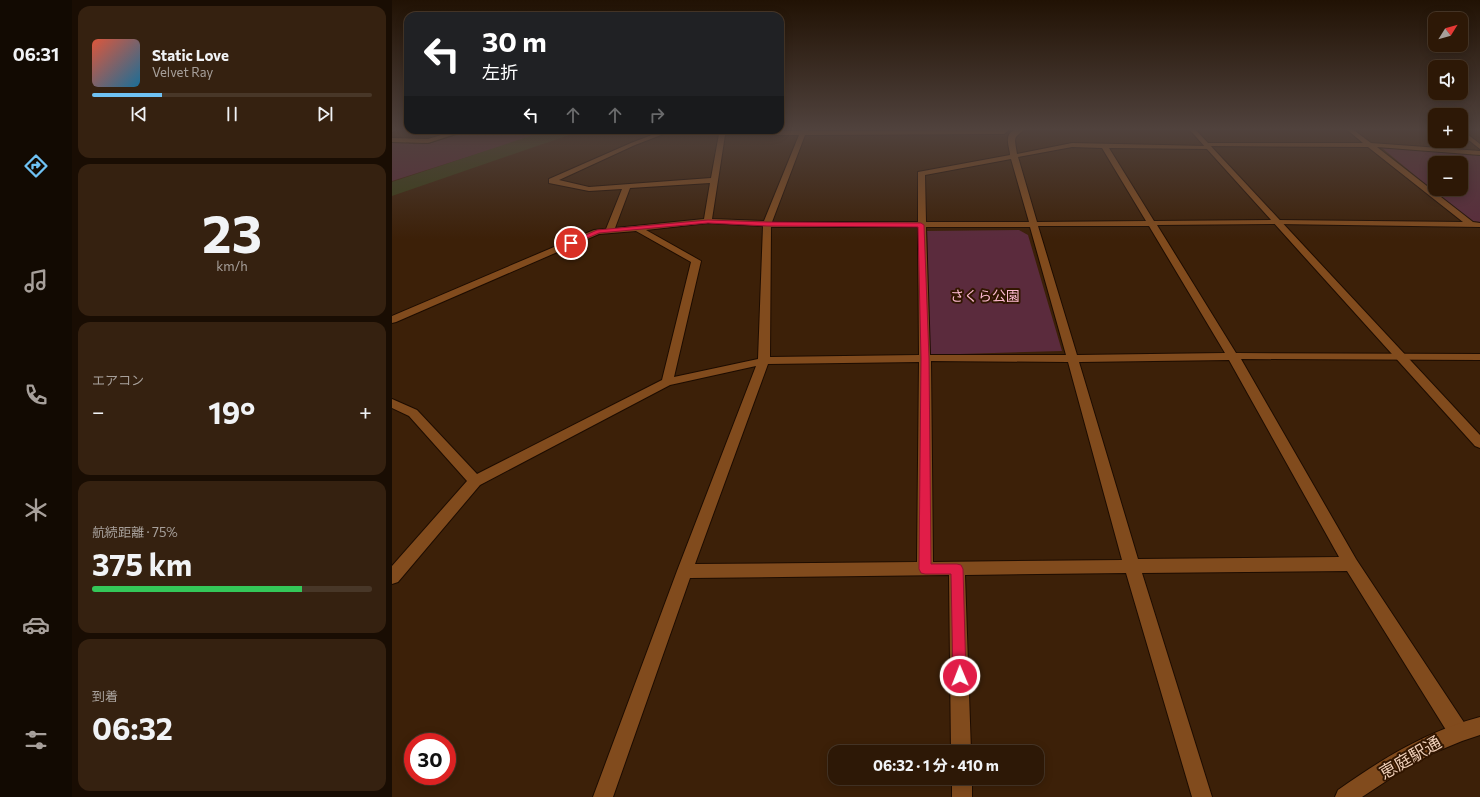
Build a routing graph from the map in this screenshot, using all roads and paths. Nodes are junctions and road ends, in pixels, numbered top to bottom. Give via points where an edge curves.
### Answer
1 (587, 165) edge
2 (717, 165) edge
3 (791, 165) edge
4 (967, 165) edge
5 (1017, 165) edge
6 (1116, 165) edge
7 (1226, 165) edge
8 (1396, 165) edge
9 (715, 180) junction
10 (627, 187) junction
11 (708, 221) junction
12 (1277, 222) junction
13 (767, 224) junction
14 (1035, 224) junction
15 (1151, 224) junction
16 (1470, 224) junction
17 (921, 225) junction
18 (1480, 225) edge
19 (637, 228) junction
20 (610, 230) junction
21 (392, 320) edge
22 (1401, 355) junction
23 (1233, 356) junction
24 (1480, 357) edge
25 (925, 358) junction
26 (1074, 359) junction
27 (764, 361) junction
28 (667, 382) junction
29 (392, 403) edge
30 (1480, 443) edge
31 (475, 481) junction
32 (1351, 564) junction
33 (1132, 567) junction
34 (925, 569) junction
35 (957, 569) junction
36 (685, 571) junction
37 (392, 577) edge
38 (1480, 726) edge
39 (1458, 731) junction
40 (961, 745) edge
41 (962, 785) edge
42 (603, 797) edge
43 (962, 797) edge
44 (1202, 797) edge
45 (1344, 797) edge

1 - 10 street via 552,181 589,189
2 - 9 street
3 - 13 street
4 - 17 street via 921,174
5 - 14 street
6 - 15 street
7 - 12 street
8 - 16 street
9 - 10 street
9 - 11 street
10 - 20 street
11 - 13 street
11 - 19 street
12 - 15 street
12 - 16 street
12 - 22 street
13 - 17 street
13 - 27 street
14 - 15 street
14 - 17 street
14 - 26 street
15 - 23 street
16 - 18 street
17 - 25 street
19 - 20 street
19 - 28 street via 696,260
20 - 21 street via 597,232
22 - 23 street
22 - 24 street
22 - 30 street
23 - 26 street
23 - 32 street
25 - 26 street
25 - 27 street
25 - 34 street
26 - 33 street
27 - 28 street
27 - 36 street
28 - 31 street
29 - 31 street via 413,413
31 - 37 street
32 - 33 street
32 - 39 street
33 - 35 street
33 - 44 street
34 - 35 street
34 - 36 street
35 - 40 street
36 - 42 street
38 - 39 street, 恵庭駅通
39 - 45 street, 恵庭駅通 via 1418,750
41 - 43 street

